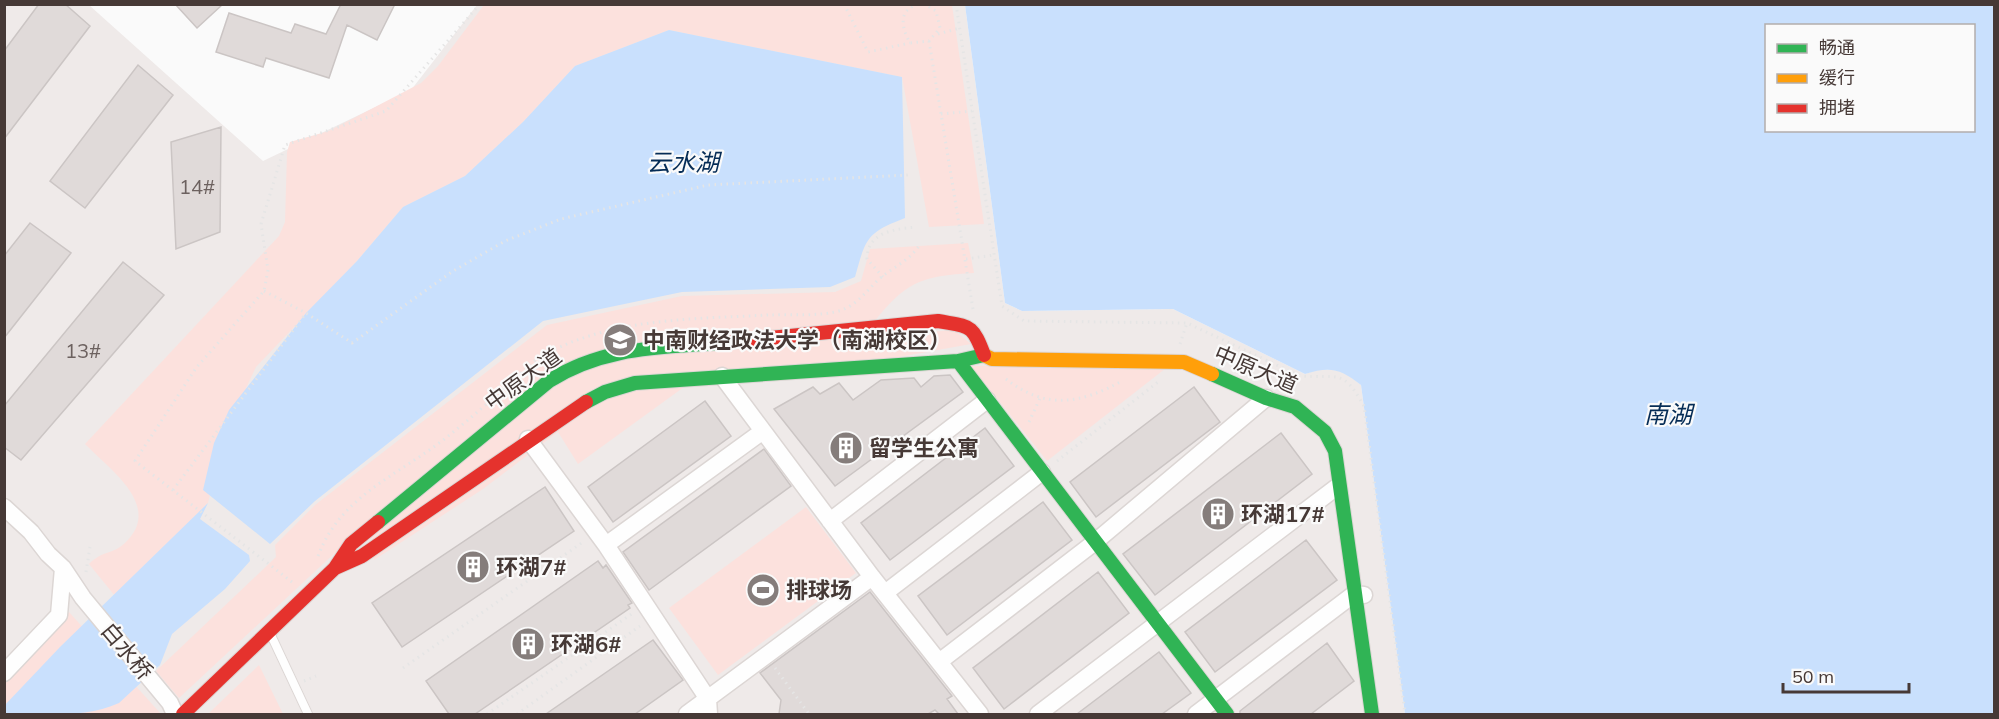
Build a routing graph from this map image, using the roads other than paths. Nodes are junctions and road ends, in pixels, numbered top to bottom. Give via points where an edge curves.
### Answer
1 (988, 357) junction
2 (958, 361) junction
3 (722, 376) junction
4 (668, 381) junction
5 (646, 394) dead end
6 (1266, 398) junction
7 (987, 400) junction
8 (763, 431) junction
9 (528, 439) junction
10 (1042, 472) junction
11 (1338, 486) junction
12 (4, 507) edge
13 (830, 521) junction
14 (601, 538) junction
15 (1095, 542) junction
16 (63, 568) junction
17 (335, 568) junction
18 (872, 577) junction
19 (885, 593) junction
20 (1360, 594) junction
21 (1157, 623) junction
22 (270, 633) junction
23 (939, 662) junction
24 (4, 673) edge
25 (1216, 699) junction
26 (709, 707) edge
27 (173, 709) edge
28 (183, 714) edge
29 (308, 714) edge
30 (687, 714) edge
31 (980, 714) edge
32 (1038, 714) edge
33 (1196, 714) edge
34 (1227, 714) edge
35 (1372, 714) edge

1 - 2 main road, 中原大道
1 - 6 main road, 中原大道 via 1184,362
1 - 17 main road, 中原大道 via 975,332 966,326 938,321 600,356 549,381 351,544
2 - 3 main road, 中原大道
2 - 7 main road
3 - 4 main road, 中原大道
3 - 8 street
4 - 5 lane
4 - 9 main road, 中原大道 via 635,383 605,392
6 - 11 main road, 中原大道 via 1295,407 1325,432 1335,451
6 - 15 street
7 - 10 main road
7 - 13 street
8 - 13 street
8 - 14 street
9 - 14 street
9 - 17 main road, 中原大道 via 362,556
10 - 15 main road
10 - 19 street
11 - 20 main road, 中原大道
11 - 21 street
12 - 16 street, 白水桥
13 - 18 street
14 - 26 street
15 - 21 main road
15 - 23 street
16 - 24 street via 59,615
16 - 27 street, 白水桥
17 - 22 main road, 中原大道
18 - 19 street
18 - 26 street via 766,656
19 - 23 street
20 - 25 street
20 - 35 main road, 中原大道
21 - 25 main road
21 - 32 street
22 - 28 main road, 中原大道
22 - 29 lane
23 - 31 street
25 - 33 street
25 - 34 main road
26 - 30 street

